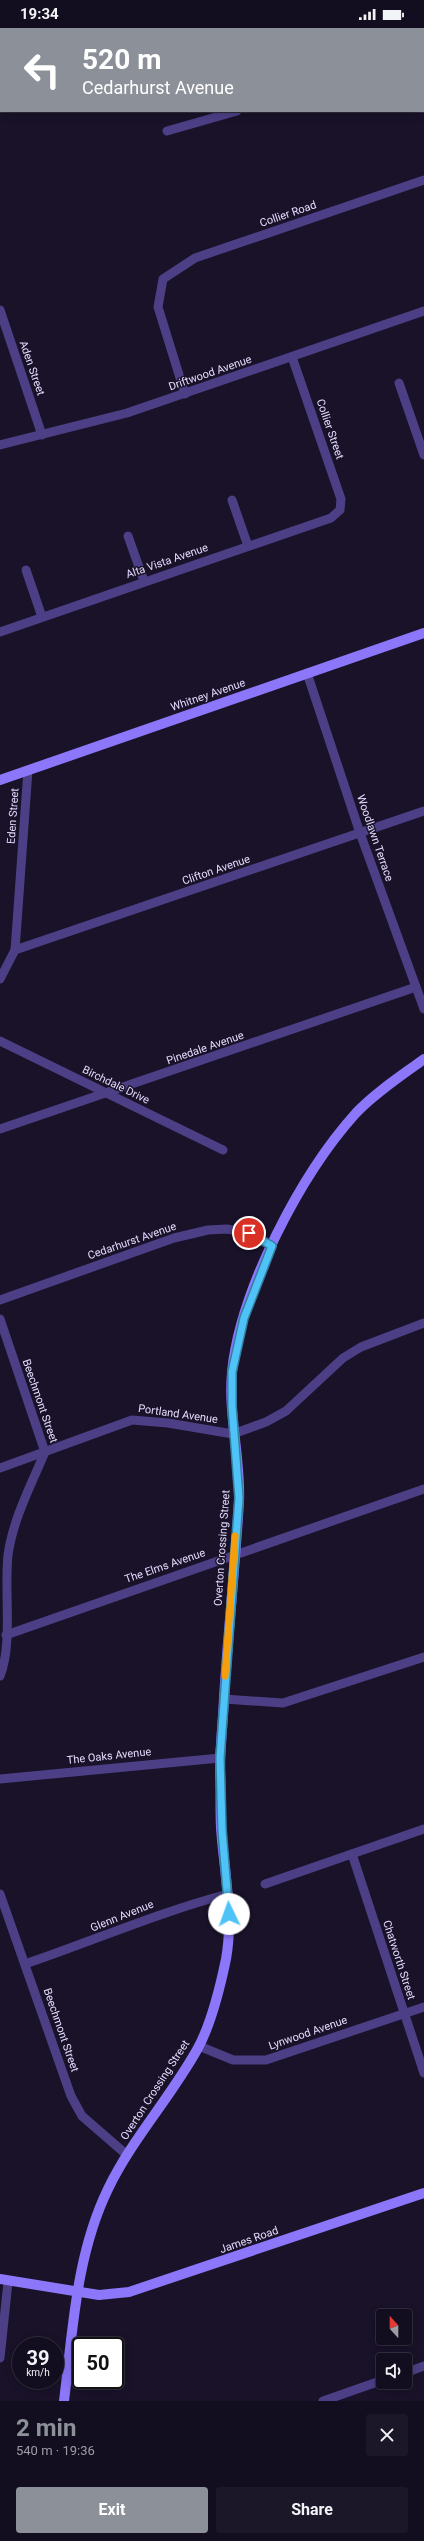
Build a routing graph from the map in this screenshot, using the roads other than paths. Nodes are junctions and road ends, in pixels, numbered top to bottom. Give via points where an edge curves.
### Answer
1 (232, 112) edge
2 (222, 114) edge
3 (167, 131) dead end
4 (424, 180) edge
5 (0, 310) edge
6 (424, 311) edge
7 (292, 357) junction
8 (399, 383) dead end
9 (185, 394) junction
10 (42, 435) junction
11 (0, 445) edge
12 (424, 456) edge
13 (232, 500) dead end
14 (340, 510) joint
15 (128, 536) dead end
16 (248, 546) junction
17 (26, 570) dead end
18 (144, 581) junction
19 (42, 617) junction
20 (0, 632) edge
21 (424, 633) edge
22 (307, 673) junction
23 (28, 770) junction
24 (0, 780) edge
25 (424, 811) edge
26 (360, 833) junction
27 (15, 950) junction
28 (0, 979) edge
29 (416, 987) junction
30 (424, 1009) edge
31 (0, 1041) edge
32 (424, 1059) edge
33 (106, 1094) junction
34 (0, 1129) edge
35 (223, 1150) dead end
36 (272, 1246) junction
37 (0, 1300) edge
38 (0, 1319) edge
39 (424, 1323) edge
40 (233, 1434) junction
41 (45, 1452) junction
42 (0, 1468) edge
43 (424, 1489) edge
44 (234, 1555) junction
45 (6, 1635) junction
46 (424, 1657) edge
47 (0, 1676) edge
48 (224, 1699) junction
49 (220, 1758) junction
50 (0, 1779) edge
51 (424, 1829) edge
52 (352, 1854) junction
53 (265, 1884) dead end
54 (0, 1894) edge
55 (228, 1894) junction
56 (25, 1964) junction
57 (424, 2007) edge
58 (404, 2014) junction
59 (200, 2046) junction
60 (424, 2073) edge
61 (127, 2155) junction
62 (424, 2193) edge
63 (4, 2280) edge
64 (78, 2292) junction
65 (0, 2358) edge
66 (424, 2366) edge
67 (412, 2370) edge
68 (376, 2382) edge
69 (64, 2401) edge
70 (323, 2401) edge

1 - 2 street
2 - 3 street
4 - 9 street, Collier Road via 194,258 163,279 158,307
5 - 10 street, Aden Street
6 - 7 street, Driftwood Avenue
7 - 9 street, Driftwood Avenue
7 - 14 street, Collier Street via 341,499
8 - 12 street
9 - 10 street, Driftwood Avenue via 128,413
10 - 11 street, Driftwood Avenue
13 - 16 street
14 - 16 street, Alta Vista Avenue via 331,518
15 - 18 street
16 - 18 street, Alta Vista Avenue
17 - 19 street
18 - 19 street, Alta Vista Avenue
19 - 20 street, Alta Vista Avenue
21 - 22 main road, Whitney Avenue
22 - 23 main road, Whitney Avenue
22 - 26 street, Woodlawn Terrace
23 - 24 main road, Whitney Avenue
23 - 27 street, Eden Street
25 - 26 street, Clifton Avenue
26 - 27 street, Clifton Avenue
26 - 29 street, Woodlawn Terrace
27 - 28 street, Eden Street
29 - 30 street, Woodlawn Terrace
29 - 33 street, Pinedale Avenue
31 - 33 street, Birchdale Drive
32 - 36 main road, Overton Crossing Street via 358,1111 310,1175
33 - 34 street, Pinedale Avenue
33 - 35 street, Birchdale Drive
36 - 37 street, Cedarhurst Avenue via 249,1233 227,1229 208,1230 174,1238
36 - 40 main road, Overton Crossing Street via 253,1290 237,1343 232,1372
38 - 41 street, Beechmont Street
39 - 40 street via 361,1347 343,1358 286,1411 266,1422
40 - 41 street, Portland Avenue via 168,1422 132,1420
40 - 44 main road, Overton Crossing Street via 239,1498
41 - 42 street, Portland Avenue
41 - 45 street, Beechmont Street via 13,1533 8,1555
43 - 44 street, The Elms Avenue
44 - 45 street, The Elms Avenue
44 - 48 main road, Overton Crossing Street
45 - 47 street, Beechmont Street via 5,1659
46 - 48 street via 283,1703
48 - 49 main road, Overton Crossing Street
49 - 50 street, The Oaks Avenue
49 - 55 main road, Overton Crossing Street via 222,1830
51 - 52 street
52 - 53 street
52 - 58 street, Chatworth Street
54 - 56 street, Beechmont Street
55 - 56 street, Glenn Avenue via 177,1907 106,1936
55 - 59 main road, Overton Crossing Street via 226,1959
56 - 61 street, Beechmont Street via 71,2096 82,2116
57 - 58 street, Lynwood Avenue
58 - 59 street, Lynwood Avenue via 266,2060 233,2060
58 - 60 street, Chatworth Street
59 - 61 main road, Overton Crossing Street
61 - 64 main road, Overton Crossing Street via 93,2220 83,2256
62 - 64 main road, James Road via 129,2292 99,2295
63 - 64 main road, James Road
63 - 65 street
64 - 69 main road, Overton Crossing Street
66 - 67 street
68 - 70 street

